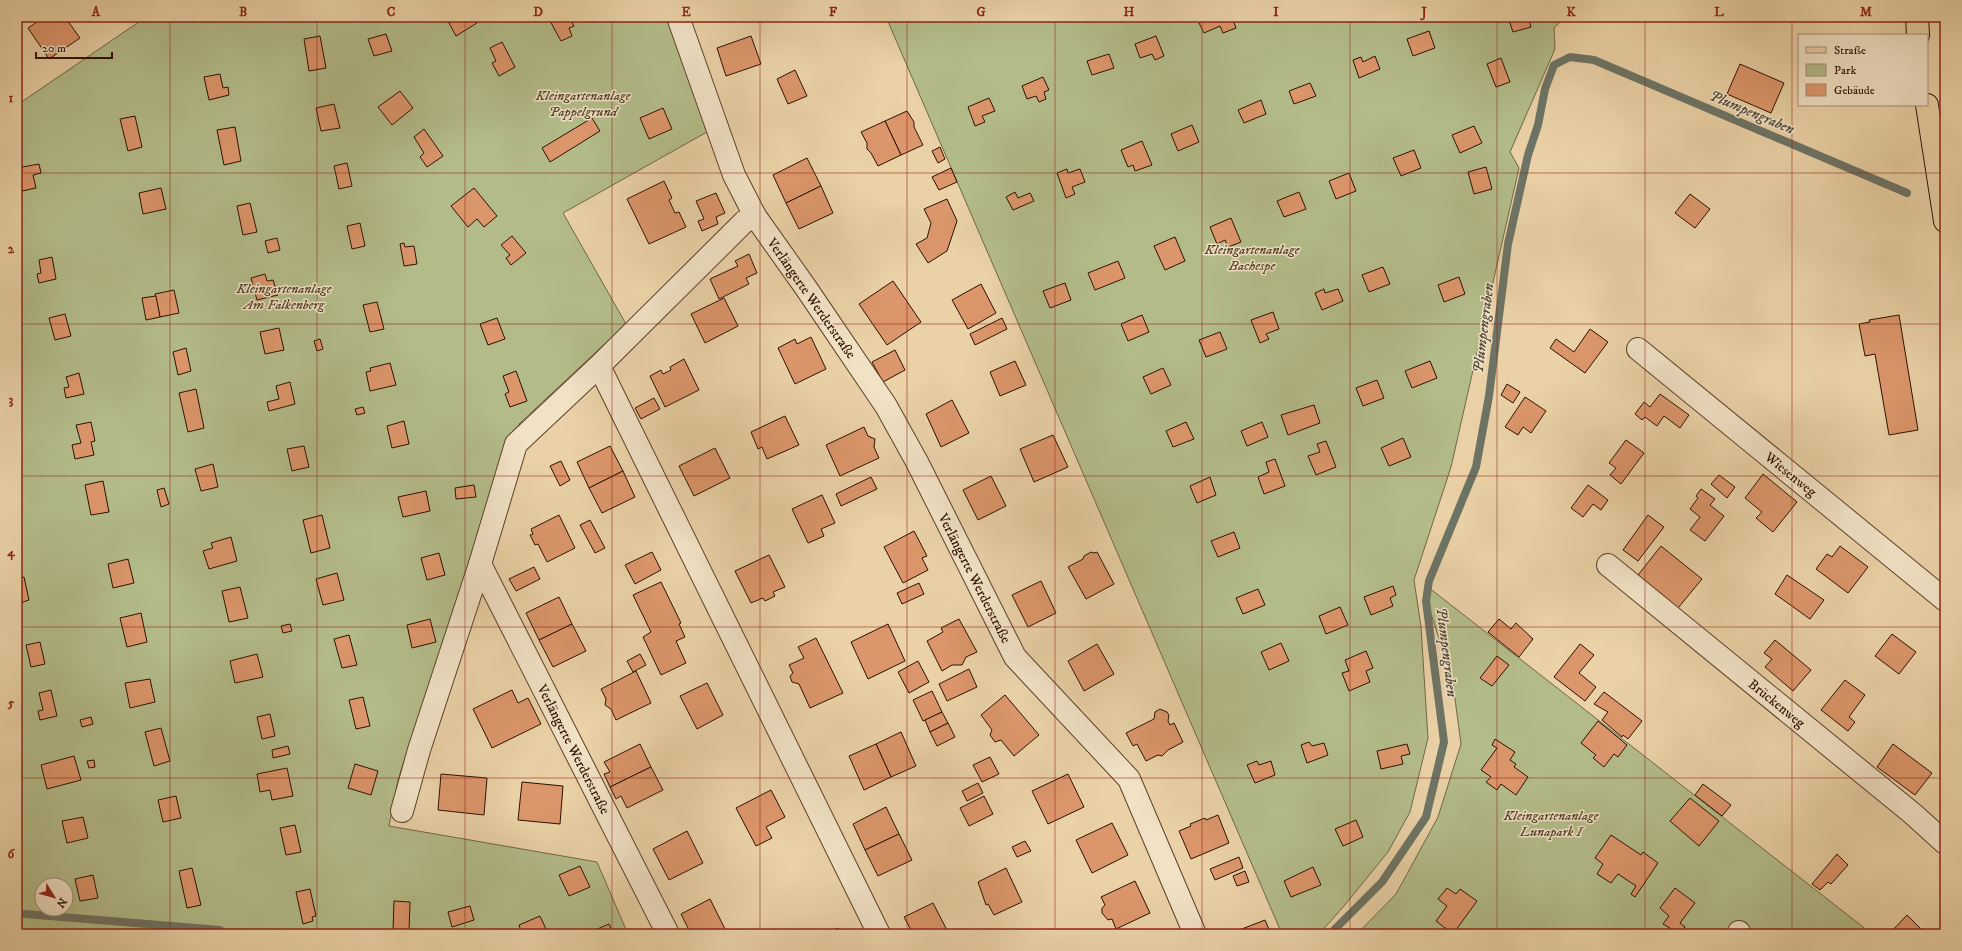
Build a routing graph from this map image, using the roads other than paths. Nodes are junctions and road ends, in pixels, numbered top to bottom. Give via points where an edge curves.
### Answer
1 (678, 17) edge
2 (1918, 17) edge
3 (1918, 34) edge
4 (1927, 106) edge
5 (755, 216) junction
6 (1945, 221) edge
7 (1638, 349) dead end
8 (599, 366) junction
9 (480, 564) junction
10 (1608, 565) dead end
11 (1945, 600) edge
12 (402, 811) dead end
13 (1945, 843) edge
14 (668, 934) edge
15 (879, 934) edge
16 (1195, 934) edge

1 - 5 street, Verlängerte Werderstraße via 734,175
2 - 3 main road
4 - 6 main road
5 - 8 street via 744,222
5 - 16 street, Verlängerte Werderstraße via 886,406 1015,657 1129,779
7 - 11 street, Wiesenweg
8 - 9 street via 516,444
8 - 15 street
9 - 12 street via 419,750
9 - 14 street, Verlängerte Werderstraße
10 - 13 street, Brückenweg via 1913,814

